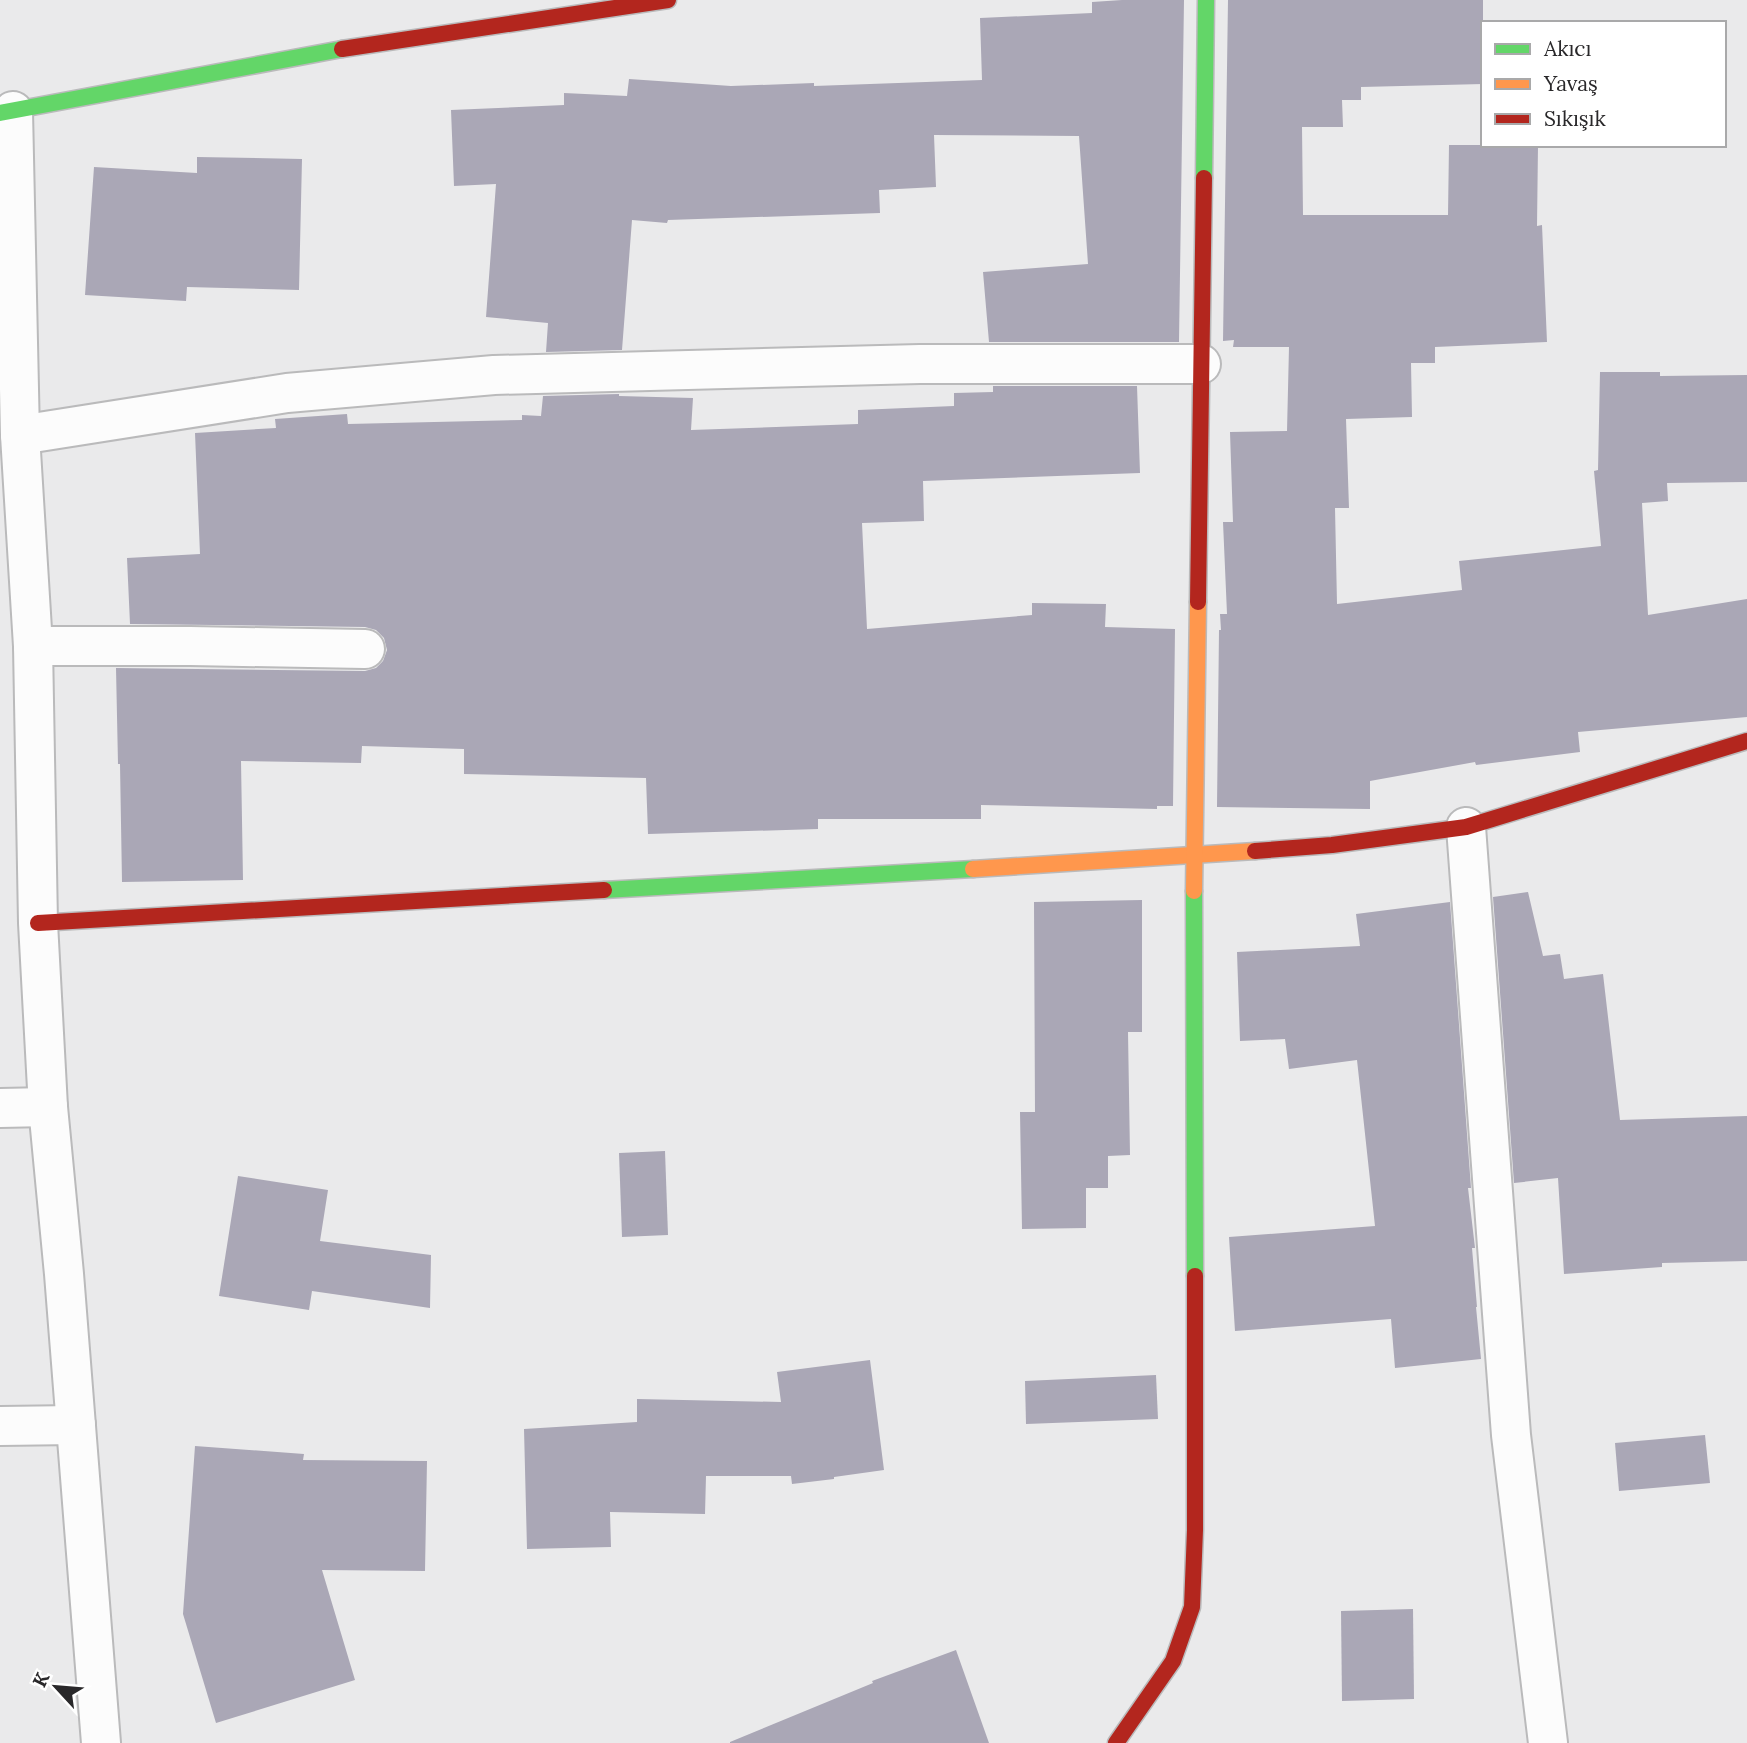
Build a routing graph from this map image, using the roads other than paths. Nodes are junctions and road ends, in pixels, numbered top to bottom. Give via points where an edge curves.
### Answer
1 (668, 0) edge
2 (1206, 0) edge
3 (6, 112) edge
4 (1201, 364) junction
5 (20, 435) junction
6 (33, 646) junction
7 (365, 649) dead end
8 (1747, 741) edge
9 (1466, 827) junction
10 (1194, 856) junction
11 (38, 923) junction
12 (48, 1107) junction
13 (0, 1108) edge
14 (76, 1425) junction
15 (0, 1426) edge
16 (101, 1743) edge
17 (1116, 1743) edge
18 (1548, 1743) edge

1 - 3 street via 335,50
2 - 4 street
3 - 5 street
4 - 5 street via 920,364 494,375 287,393
4 - 10 street
5 - 6 street
6 - 7 street
6 - 11 street
8 - 9 street
9 - 10 street via 1332,845
9 - 18 street via 1511,1435
10 - 11 street
10 - 17 street via 1192,1607 1173,1661
11 - 12 street
12 - 13 street
12 - 14 street
14 - 15 street
14 - 16 street

